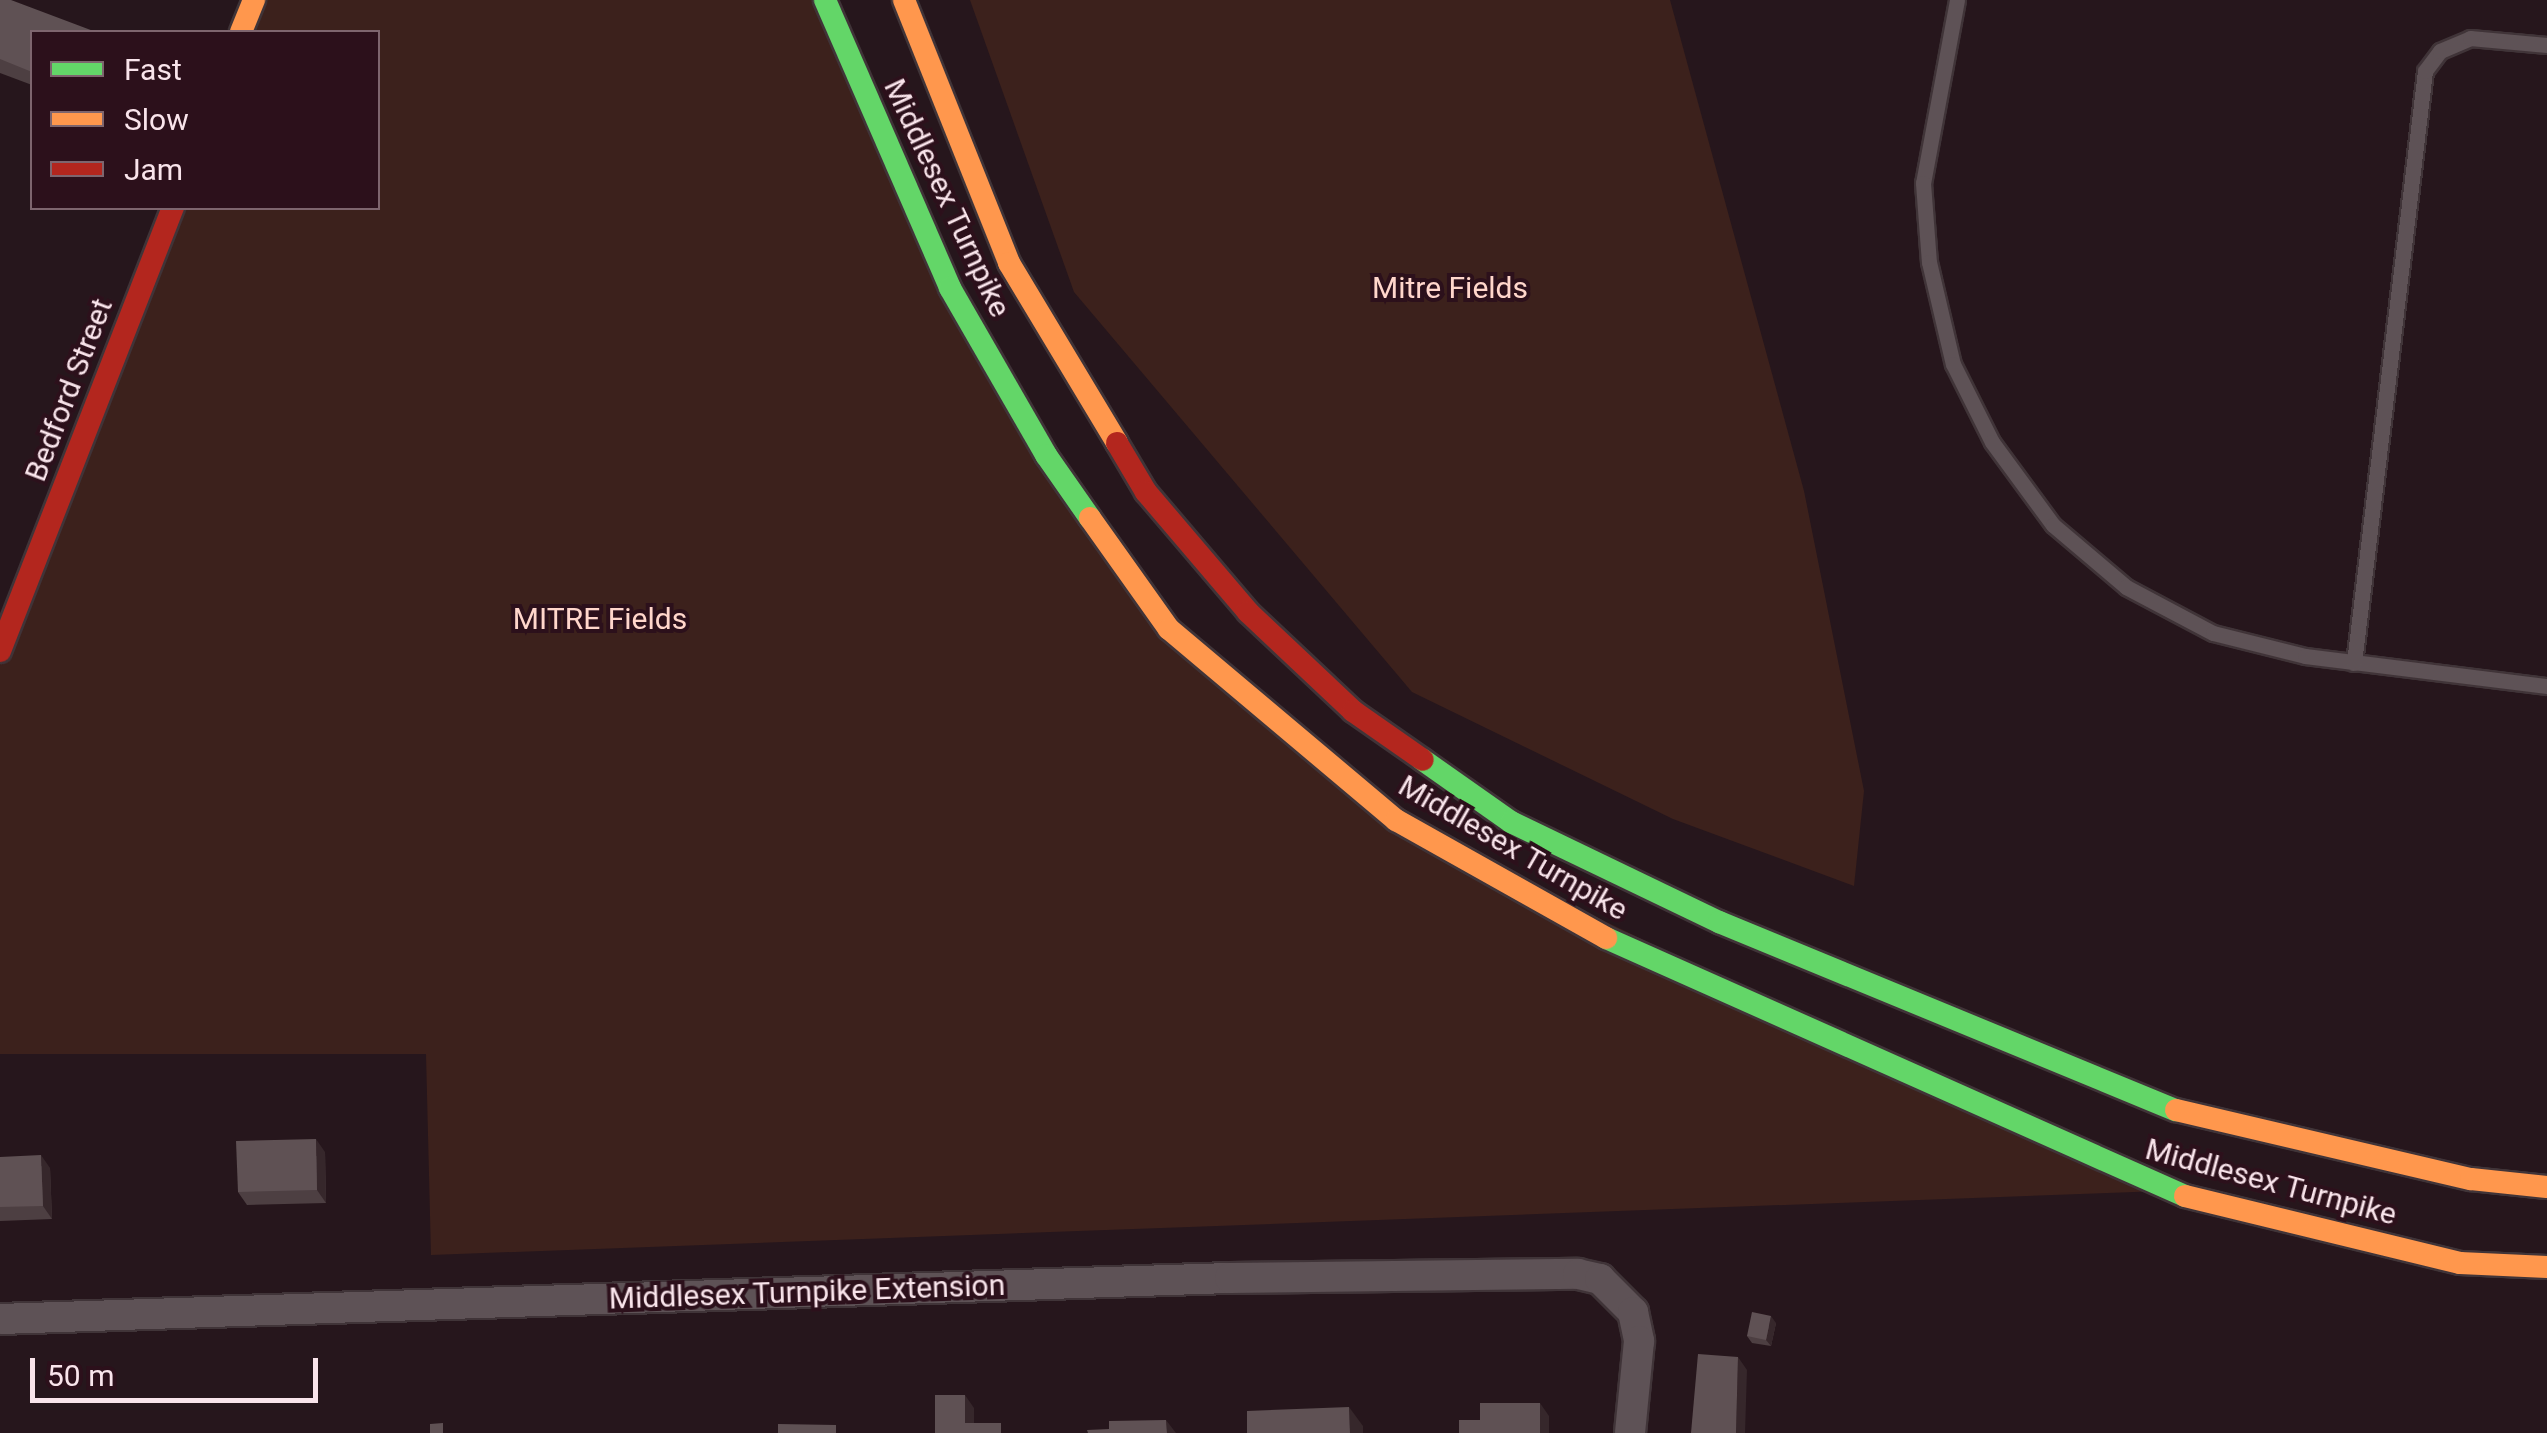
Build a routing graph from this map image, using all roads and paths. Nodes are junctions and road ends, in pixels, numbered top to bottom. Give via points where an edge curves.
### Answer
1 (254, 0) edge
2 (825, 0) edge
3 (904, 0) edge
4 (1957, 0) edge
5 (243, 30) edge
6 (2547, 45) edge
7 (172, 210) edge
8 (0, 651) edge
9 (2354, 663) junction
10 (2547, 686) edge
11 (2547, 1188) edge
12 (2547, 1268) edge
13 (0, 1319) edge
14 (1630, 1433) edge

1 - 5 main road
2 - 12 main road, Middlesex Turnpike via 950,288 1046,455 1169,629 1396,820 1629,950 2162,1190 2460,1263
3 - 11 main road, Middlesex Turnpike via 1009,263 1146,492 1248,612 1353,711 1511,822 1719,922 2174,1110 2358,1156
4 - 9 lane via 1923,183 1929,262 1953,364 1992,442 2054,524 2126,586 2214,633
6 - 9 lane via 2470,38 2440,52 2425,71
7 - 8 main road, Bedford Street
9 - 10 lane
13 - 14 street, Middlesex Turnpike Extension via 1230,1278 1578,1274 1612,1288 1632,1312 1638,1341

